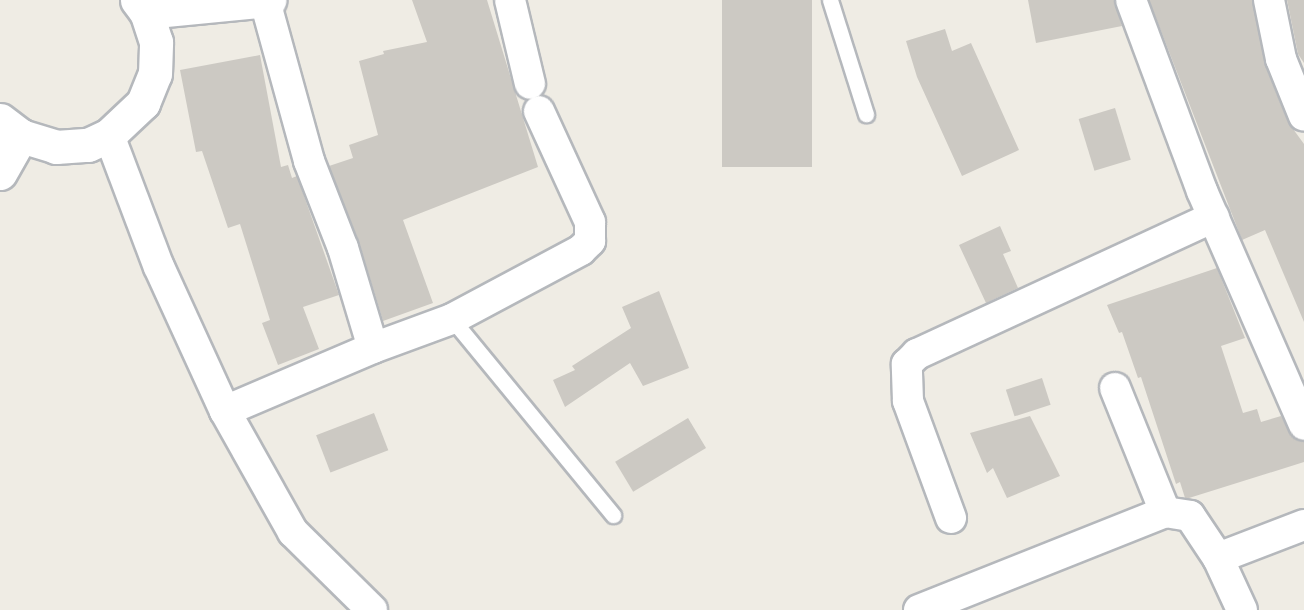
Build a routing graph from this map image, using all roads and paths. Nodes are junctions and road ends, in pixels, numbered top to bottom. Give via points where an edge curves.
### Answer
1 (510, 0) edge
2 (830, 0) edge
3 (1131, 0) edge
4 (1269, 0) edge
5 (267, 1) edge
6 (141, 6) edge
7 (866, 114) dead end
8 (1304, 116) edge
9 (10, 128) edge
10 (109, 135) junction
11 (0, 172) edge
12 (1214, 217) junction
13 (452, 319) junction
14 (373, 348) junction
15 (1115, 388) dead end
16 (225, 411) junction
17 (1304, 425) edge
18 (1165, 512) junction
19 (613, 515) dead end
20 (951, 518) dead end
21 (1304, 525) edge
22 (1218, 558) junction
23 (372, 610) edge
24 (919, 610) edge
25 (1242, 610) edge

1 - 13 street via 535,97 590,222 590,241 581,250
2 - 7 lane
3 - 12 street
4 - 8 street via 1281,59
5 - 6 street
5 - 14 street via 309,161 343,248
6 - 10 street via 156,42 155,74 143,103
9 - 10 street via 56,147 88,145
9 - 11 street
10 - 16 street via 159,267
12 - 17 street
12 - 20 street via 917,354 907,364 908,401
13 - 14 street
13 - 19 lane
14 - 16 street
15 - 18 street
16 - 23 street via 293,532
18 - 22 street via 1190,516
18 - 24 street
21 - 22 street
22 - 25 street

